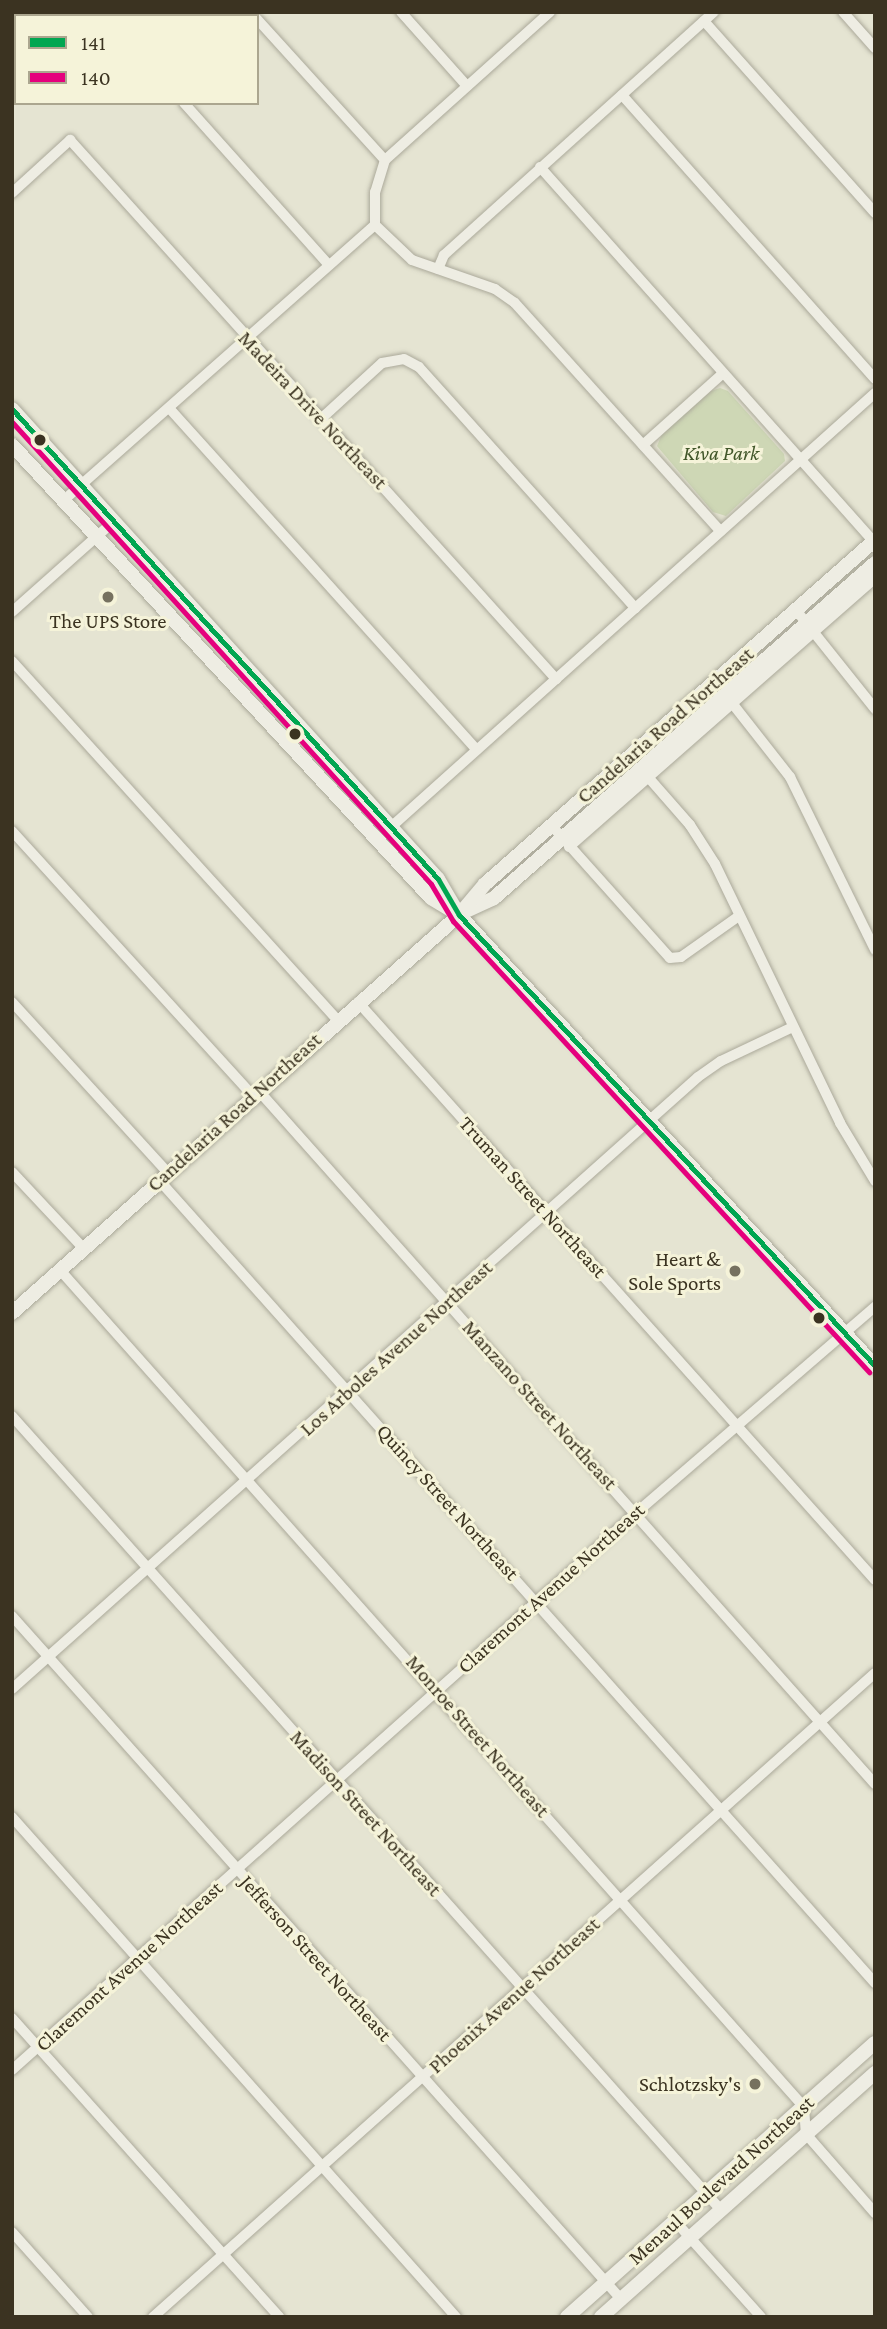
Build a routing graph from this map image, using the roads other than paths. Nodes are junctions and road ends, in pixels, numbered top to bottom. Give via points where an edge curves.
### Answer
1 (401, 12) edge
2 (714, 12) edge
3 (843, 12) edge
4 (549, 13) edge
5 (704, 21) junction
6 (259, 22) edge
7 (875, 48) edge
8 (467, 86) junction
9 (622, 95) junction
10 (186, 105) edge
11 (384, 160) junction
12 (540, 167) junction
13 (12, 193) edge
14 (875, 213) edge
15 (375, 225) junction
16 (329, 265) junction
17 (438, 269) junction
18 (248, 338) junction
19 (722, 374) junction
20 (875, 379) edge
21 (875, 393) edge
22 (169, 408) junction
23 (12, 409) edge
24 (323, 417) junction
25 (12, 445) edge
26 (643, 445) junction
27 (800, 460) junction
28 (81, 485) junction
29 (64, 500) junction
30 (114, 521) junction
31 (720, 531) junction
32 (97, 536) junction
33 (874, 541) edge
34 (875, 563) edge
35 (875, 578) edge
36 (635, 608) junction
37 (796, 610) junction
38 (12, 612) edge
39 (811, 627) junction
40 (12, 661) edge
41 (556, 679) junction
42 (732, 703) junction
43 (875, 709) edge
44 (477, 750) junction
45 (305, 764) junction
46 (648, 777) junction
47 (551, 825) junction
48 (391, 827) junction
49 (12, 831) edge
50 (565, 843) junction
51 (459, 915) junction
52 (738, 916) junction
53 (875, 950) edge
54 (12, 1002) edge
55 (358, 1002) junction
56 (338, 1020) junction
57 (793, 1027) junction
58 (256, 1093) junction
59 (649, 1121) junction
60 (12, 1172) edge
61 (163, 1176) junction
62 (875, 1181) edge
63 (547, 1213) junction
64 (83, 1248) junction
65 (60, 1269) junction
66 (448, 1301) junction
67 (875, 1307) edge
68 (12, 1313) edge
69 (842, 1331) junction
70 (875, 1366) edge
71 (348, 1391) junction
72 (12, 1416) edge
73 (736, 1424) junction
74 (248, 1480) junction
75 (636, 1513) junction
76 (149, 1568) junction
77 (875, 1580) edge
78 (536, 1602) junction
79 (12, 1616) edge
80 (48, 1657) junction
81 (875, 1673) edge
82 (12, 1689) edge
83 (438, 1690) junction
84 (819, 1723) junction
85 (336, 1780) junction
86 (875, 1784) edge
87 (720, 1811) junction
88 (12, 1817) edge
89 (237, 1870) junction
90 (621, 1899) junction
91 (138, 1958) junction
92 (875, 1983) edge
93 (522, 1988) junction
94 (12, 2018) edge
95 (875, 2043) edge
96 (38, 2047) junction
97 (12, 2070) edge
98 (875, 2073) edge
99 (422, 2077) junction
100 (804, 2107) junction
101 (806, 2134) junction
102 (321, 2167) junction
103 (706, 2194) junction
104 (720, 2210) junction
105 (875, 2213) edge
106 (675, 2221) junction
107 (12, 2232) edge
108 (690, 2237) junction
109 (223, 2254) junction
110 (606, 2283) junction
111 (621, 2299) junction
112 (88, 2317) edge
113 (153, 2317) edge
114 (279, 2317) edge
115 (456, 2317) edge
116 (567, 2317) edge
117 (601, 2317) edge
118 (761, 2317) edge

1 - 8 street
2 - 5 street
3 - 7 street
4 - 8 street
5 - 9 street
5 - 14 street
6 - 11 street
8 - 11 street
9 - 12 street
9 - 20 street
10 - 16 street
11 - 15 street via 375,192
12 - 17 street via 444,254
12 - 19 street
13 - 18 street, Madeira Drive Northeast via 70,140
15 - 16 street
15 - 17 street via 396,249
16 - 18 street
17 - 26 street via 495,289 515,303
18 - 22 street
18 - 24 street, Madeira Drive Northeast
19 - 26 street
19 - 27 street
21 - 27 street
22 - 28 street
22 - 44 street
23 - 28 main road
24 - 36 street via 382,363 404,359 419,367
24 - 41 street, Madeira Drive Northeast
25 - 29 main road
26 - 31 street
27 - 31 street
27 - 33 street
28 - 29 street
28 - 30 main road
29 - 32 main road
30 - 32 street
30 - 48 main road
31 - 36 street
32 - 38 street
32 - 45 main road
33 - 37 main road, Candelaria Road Northeast
34 - 39 main road, Candelaria Road Northeast
35 - 39 street
36 - 41 street
37 - 39 street
37 - 47 main road, Candelaria Road Northeast
39 - 42 street
39 - 43 street
39 - 50 main road, Candelaria Road Northeast
40 - 56 street
41 - 44 street
42 - 46 street
42 - 53 street via 786,770
44 - 48 street
45 - 48 main road via 335,783 373,825
45 - 51 main road via 431,898
46 - 50 street
46 - 52 street via 698,836
47 - 50 street
47 - 51 main road, Candelaria Road Northeast via 485,884
48 - 51 main road via 438,879
49 - 58 street, Manzano Street Northeast
50 - 51 main road, Candelaria Road Northeast via 494,898
50 - 52 street via 670,958 681,957
51 - 55 main road, Candelaria Road Northeast
51 - 59 main road
52 - 57 street
54 - 61 street, Quincy Street Northeast
55 - 56 main road, Candelaria Road Northeast
55 - 63 street, Truman Street Northeast
56 - 58 main road, Candelaria Road Northeast
57 - 59 street, Los Arboles Avenue Northeast via 708,1068
57 - 62 street via 840,1123
58 - 61 main road, Candelaria Road Northeast
58 - 66 street, Manzano Street Northeast
59 - 63 street, Los Arboles Avenue Northeast
59 - 69 main road
60 - 64 street
61 - 64 main road, Candelaria Road Northeast
61 - 71 street, Quincy Street Northeast
63 - 66 street, Los Arboles Avenue Northeast
63 - 73 street, Truman Street Northeast
64 - 65 main road, Candelaria Road Northeast
65 - 68 main road, Candelaria Road Northeast
65 - 74 street, Monroe Street Northeast
66 - 71 street, Los Arboles Avenue Northeast
66 - 75 street, Manzano Street Northeast
67 - 69 street, Claremont Avenue Northeast
69 - 70 main road
69 - 73 street, Claremont Avenue Northeast
71 - 74 street, Los Arboles Avenue Northeast
71 - 78 street, Quincy Street Northeast
72 - 76 street, Madison Street Northeast
73 - 75 street, Claremont Avenue Northeast
73 - 77 street, Truman Street Northeast
74 - 76 street, Los Arboles Avenue Northeast
74 - 83 street, Monroe Street Northeast
75 - 78 street, Claremont Avenue Northeast
75 - 84 street, Manzano Street Northeast
76 - 80 street, Los Arboles Avenue Northeast
76 - 85 street, Madison Street Northeast
78 - 83 street, Claremont Avenue Northeast
78 - 87 street, Quincy Street Northeast
79 - 80 street, Jefferson Street Northeast
80 - 82 street, Los Arboles Avenue Northeast
80 - 89 street, Jefferson Street Northeast
81 - 84 street, Phoenix Avenue Northeast
83 - 85 street, Claremont Avenue Northeast
83 - 90 street, Monroe Street Northeast
84 - 86 street, Manzano Street Northeast
84 - 87 street, Phoenix Avenue Northeast
85 - 89 street, Claremont Avenue Northeast
85 - 93 street, Madison Street Northeast
87 - 90 street, Phoenix Avenue Northeast
87 - 92 street, Quincy Street Northeast
88 - 91 street
89 - 91 street, Claremont Avenue Northeast
89 - 99 street, Jefferson Street Northeast
90 - 93 street, Phoenix Avenue Northeast
90 - 100 street, Monroe Street Northeast
91 - 96 street, Claremont Avenue Northeast
91 - 102 street
93 - 99 street, Phoenix Avenue Northeast
93 - 103 street, Madison Street Northeast
94 - 96 street
95 - 100 main road, Menaul Boulevard Northeast
96 - 97 street, Claremont Avenue Northeast
96 - 109 street
98 - 101 main road, Menaul Boulevard Northeast
99 - 102 street, Phoenix Avenue Northeast
99 - 110 street, Jefferson Street Northeast
100 - 101 street
100 - 103 main road, Menaul Boulevard Northeast
101 - 104 main road, Menaul Boulevard Northeast
101 - 105 street
102 - 109 street, Phoenix Avenue Northeast
102 - 115 street
103 - 104 street, Madison Street Northeast
103 - 106 main road, Menaul Boulevard Northeast
104 - 108 main road, Menaul Boulevard Northeast
106 - 108 street
106 - 110 main road, Menaul Boulevard Northeast
107 - 112 street
108 - 111 main road, Menaul Boulevard Northeast
108 - 118 street
109 - 113 street, Phoenix Avenue Northeast
109 - 114 street
110 - 111 street, Jefferson Street Northeast
110 - 116 main road, Menaul Boulevard Northeast
111 - 117 main road, Menaul Boulevard Northeast

